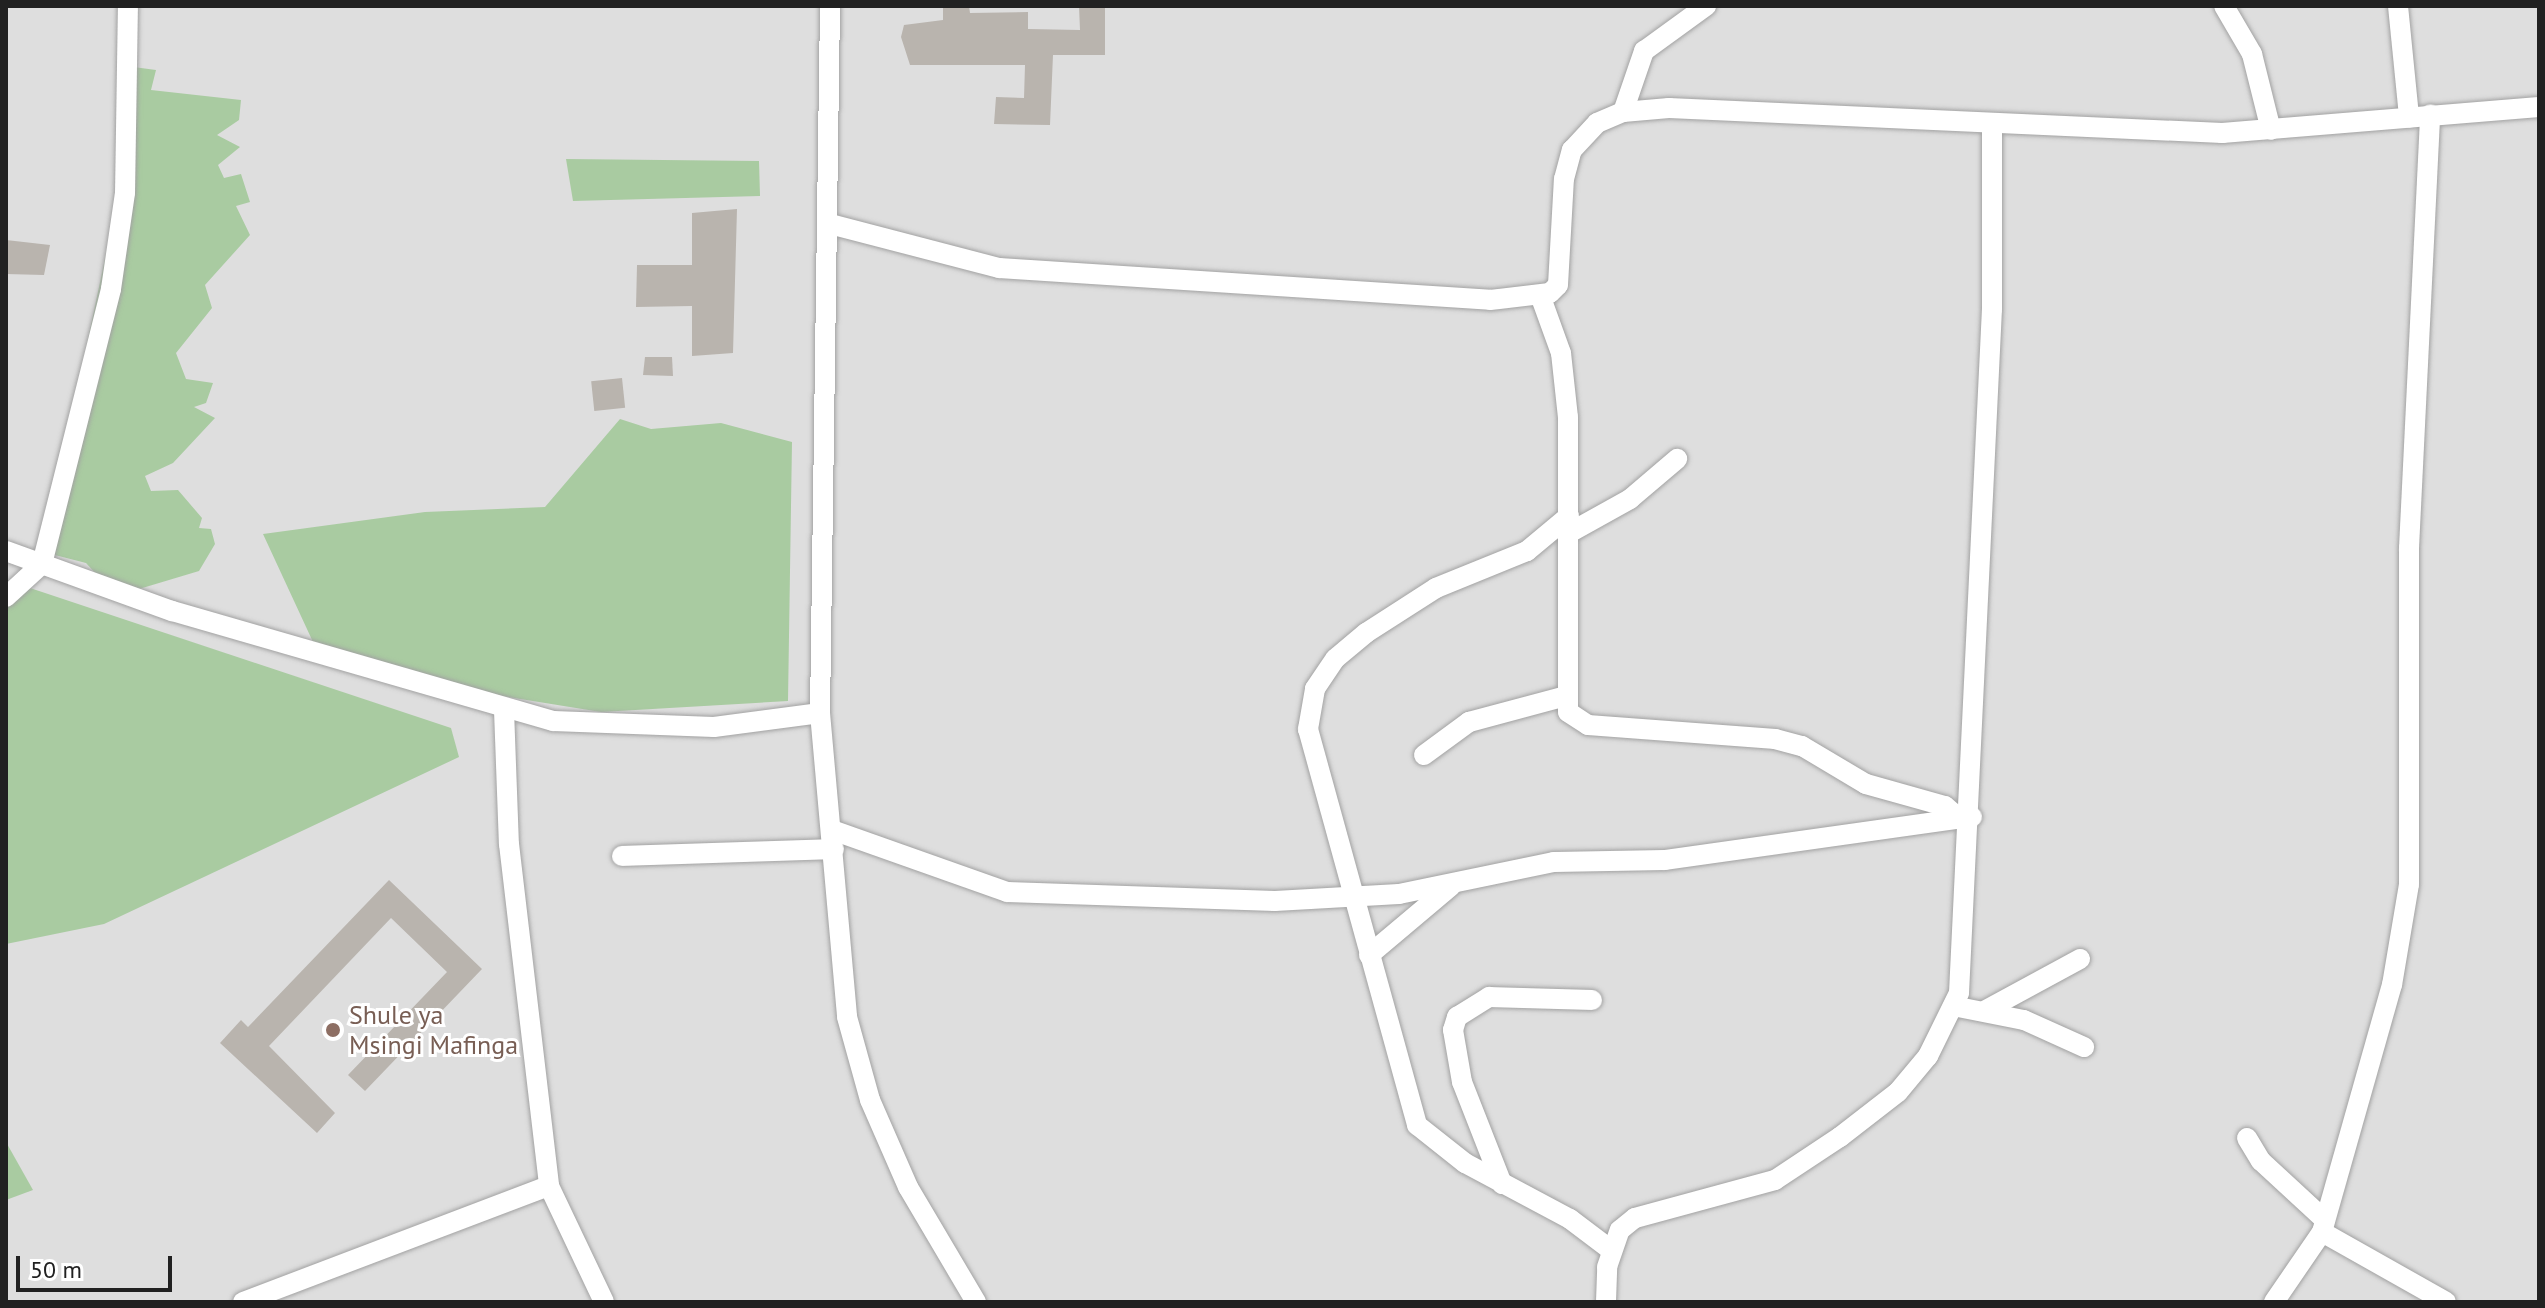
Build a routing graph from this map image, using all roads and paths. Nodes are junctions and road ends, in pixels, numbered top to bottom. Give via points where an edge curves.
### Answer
1 (128, 6) edge
2 (830, 6) edge
3 (1706, 6) edge
4 (2224, 6) edge
5 (2398, 6) edge
6 (2539, 107) edge
7 (1623, 112) junction
8 (2430, 115) junction
9 (2409, 117) junction
10 (1992, 126) junction
11 (2271, 130) junction
12 (830, 224) junction
13 (1540, 295) junction
14 (1677, 459) dead end
15 (1569, 524) junction
16 (6, 551) edge
17 (42, 564) junction
18 (6, 597) edge
19 (1566, 696) junction
20 (504, 710) junction
21 (820, 713) junction
22 (1424, 755) dead end
23 (1966, 818) junction
24 (833, 840) junction
25 (622, 856) dead end
26 (1451, 886) junction
27 (1354, 895) junction
28 (1369, 955) junction
29 (2080, 959) dead end
30 (1592, 1000) dead end
31 (1953, 1006) junction
32 (1986, 1010) junction
33 (2084, 1047) dead end
34 (2247, 1138) dead end
35 (1502, 1184) junction
36 (549, 1186) junction
37 (2323, 1226) junction
38 (1611, 1250) junction
39 (249, 1301) edge
40 (604, 1302) edge
41 (976, 1302) edge
42 (1606, 1302) edge
43 (2274, 1302) edge
44 (2446, 1302) edge

1 - 17 street via 125,193 111,289
2 - 12 street
3 - 7 street via 1644,51
4 - 11 street via 2252,54
5 - 9 street
6 - 8 street
7 - 10 street via 1669,108
7 - 13 street via 1597,123 1572,150 1564,179 1563,269 1550,293
8 - 9 street
8 - 37 street via 2409,548 2409,884 2392,985
9 - 11 street
10 - 11 street
10 - 23 street via 1992,309
12 - 13 street via 999,268 1490,300
12 - 21 street
13 - 15 street via 1561,353
14 - 15 street via 1630,499
15 - 19 street
15 - 27 street via 1527,551 1436,588 1384,620 1335,659 1315,689 1308,729
16 - 17 street
17 - 18 street
17 - 20 street via 172,611
19 - 22 street via 1469,722
19 - 23 street via 1568,712 1588,725 1673,728 1802,746 1866,784 1945,806
20 - 21 street via 610,726 714,727
20 - 36 street via 509,844
21 - 24 street
23 - 26 street via 1665,860 1554,862
23 - 31 street via 1959,993
24 - 25 street
24 - 27 street via 959,880 1043,897 1275,901
24 - 41 street via 847,1017 870,1100 908,1187
26 - 27 street
26 - 28 street
27 - 28 street
28 - 35 street via 1417,1125
29 - 32 street
30 - 35 street via 1489,997 1457,1017 1453,1030 1462,1082
31 - 32 street
31 - 38 street via 1928,1056 1898,1092 1840,1137 1775,1180 1635,1218 1620,1230
32 - 33 street
34 - 37 street
35 - 38 street via 1570,1219
36 - 39 street
36 - 40 street
37 - 43 street
37 - 44 street
38 - 42 street

